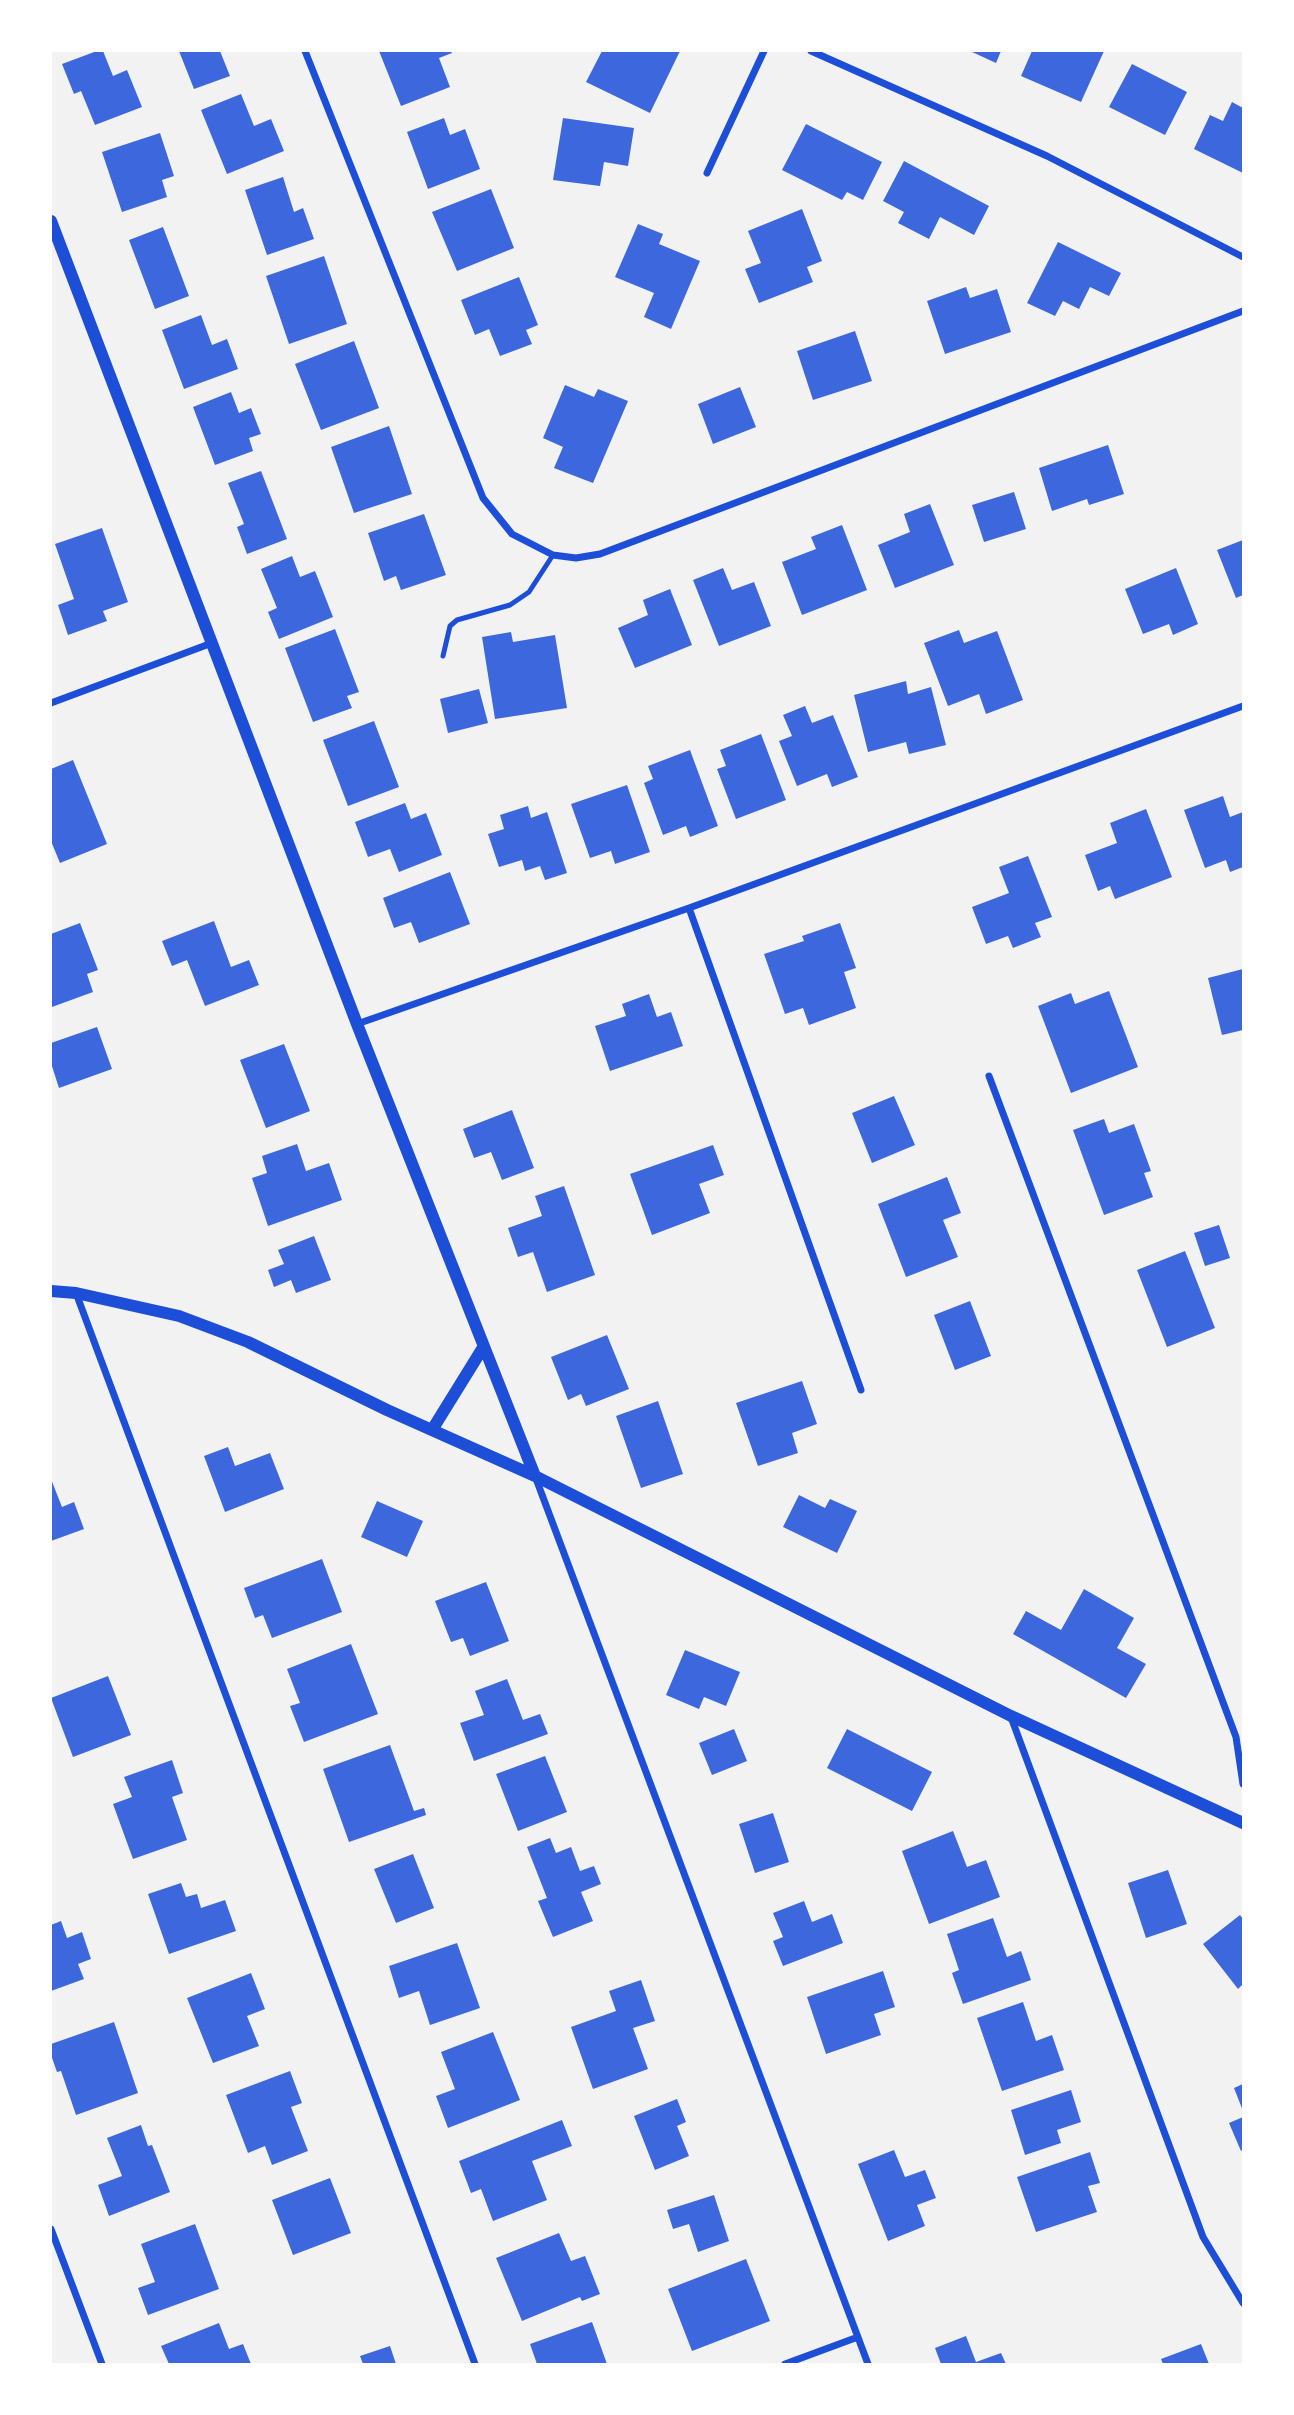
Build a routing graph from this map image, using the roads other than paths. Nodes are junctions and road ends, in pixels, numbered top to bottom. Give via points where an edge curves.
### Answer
1 (305, 51) edge
2 (764, 51) edge
3 (811, 51) edge
4 (707, 173) dead end
5 (51, 221) edge
6 (1243, 257) edge
7 (1243, 311) edge
8 (553, 555) junction
9 (212, 643) junction
10 (443, 656) dead end
11 (51, 702) edge
12 (1243, 706) edge
13 (689, 908) junction
14 (357, 1024) junction
15 (989, 1076) dead end
16 (51, 1291) edge
17 (76, 1293) junction
18 (484, 1346) junction
19 (861, 1390) dead end
20 (432, 1430) junction
21 (535, 1476) junction
22 (1011, 1716) junction
23 (1243, 1784) edge
24 (1243, 1823) edge
25 (51, 2229) edge
26 (1243, 2303) edge
27 (858, 2337) junction
28 (102, 2364) edge
29 (475, 2364) edge
30 (785, 2364) edge
31 (868, 2364) edge

1 - 8 street via 483,498 512,534
2 - 4 street
3 - 6 street via 1048,156
5 - 9 street
7 - 8 street via 600,554
8 - 10 lane via 529,592 510,605 450,626
9 - 11 street
9 - 14 street
12 - 13 street
13 - 14 street
13 - 19 street
14 - 18 street
15 - 23 street via 1236,1737
16 - 17 street
17 - 20 street via 179,1316 248,1342
17 - 29 street
18 - 20 street
18 - 21 street
20 - 21 street
21 - 22 street
21 - 27 street
22 - 24 street
22 - 26 street via 1203,2237
25 - 28 street
27 - 30 street
27 - 31 street

